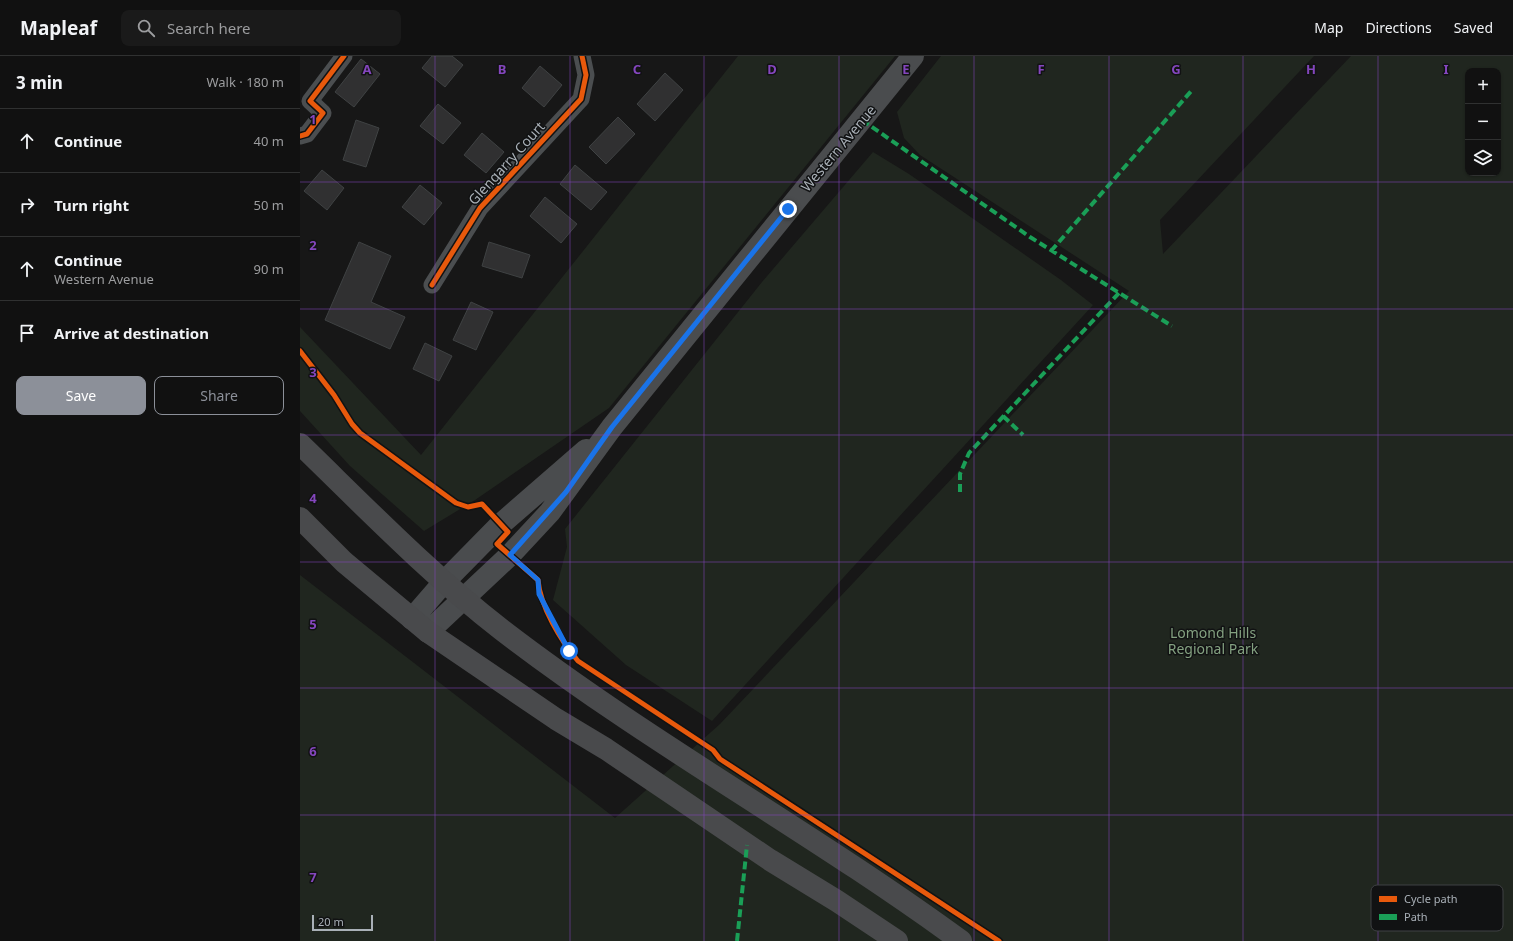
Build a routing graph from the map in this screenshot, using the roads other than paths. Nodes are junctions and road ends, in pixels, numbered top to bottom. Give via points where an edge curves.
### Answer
1 (344, 56) edge
2 (582, 56) edge
3 (913, 56) edge
4 (300, 136) edge
5 (432, 285) dead end
6 (612, 427) junction
7 (300, 444) edge
8 (300, 518) edge
9 (444, 582) junction
10 (463, 598) junction
11 (420, 626) junction
12 (897, 941) edge
13 (962, 941) edge

1 - 4 street via 310,100 323,114 307,134
2 - 5 street, Glengarry Court via 586,75 581,99 480,208
3 - 6 main road, Western Avenue
6 - 9 main road via 504,521
6 - 10 main road via 550,512 510,555
7 - 9 highway
8 - 11 highway via 344,562
9 - 10 highway
9 - 11 main road
10 - 11 main road
10 - 13 highway via 504,631 608,705 903,898
11 - 12 highway via 556,719 606,749 770,860

